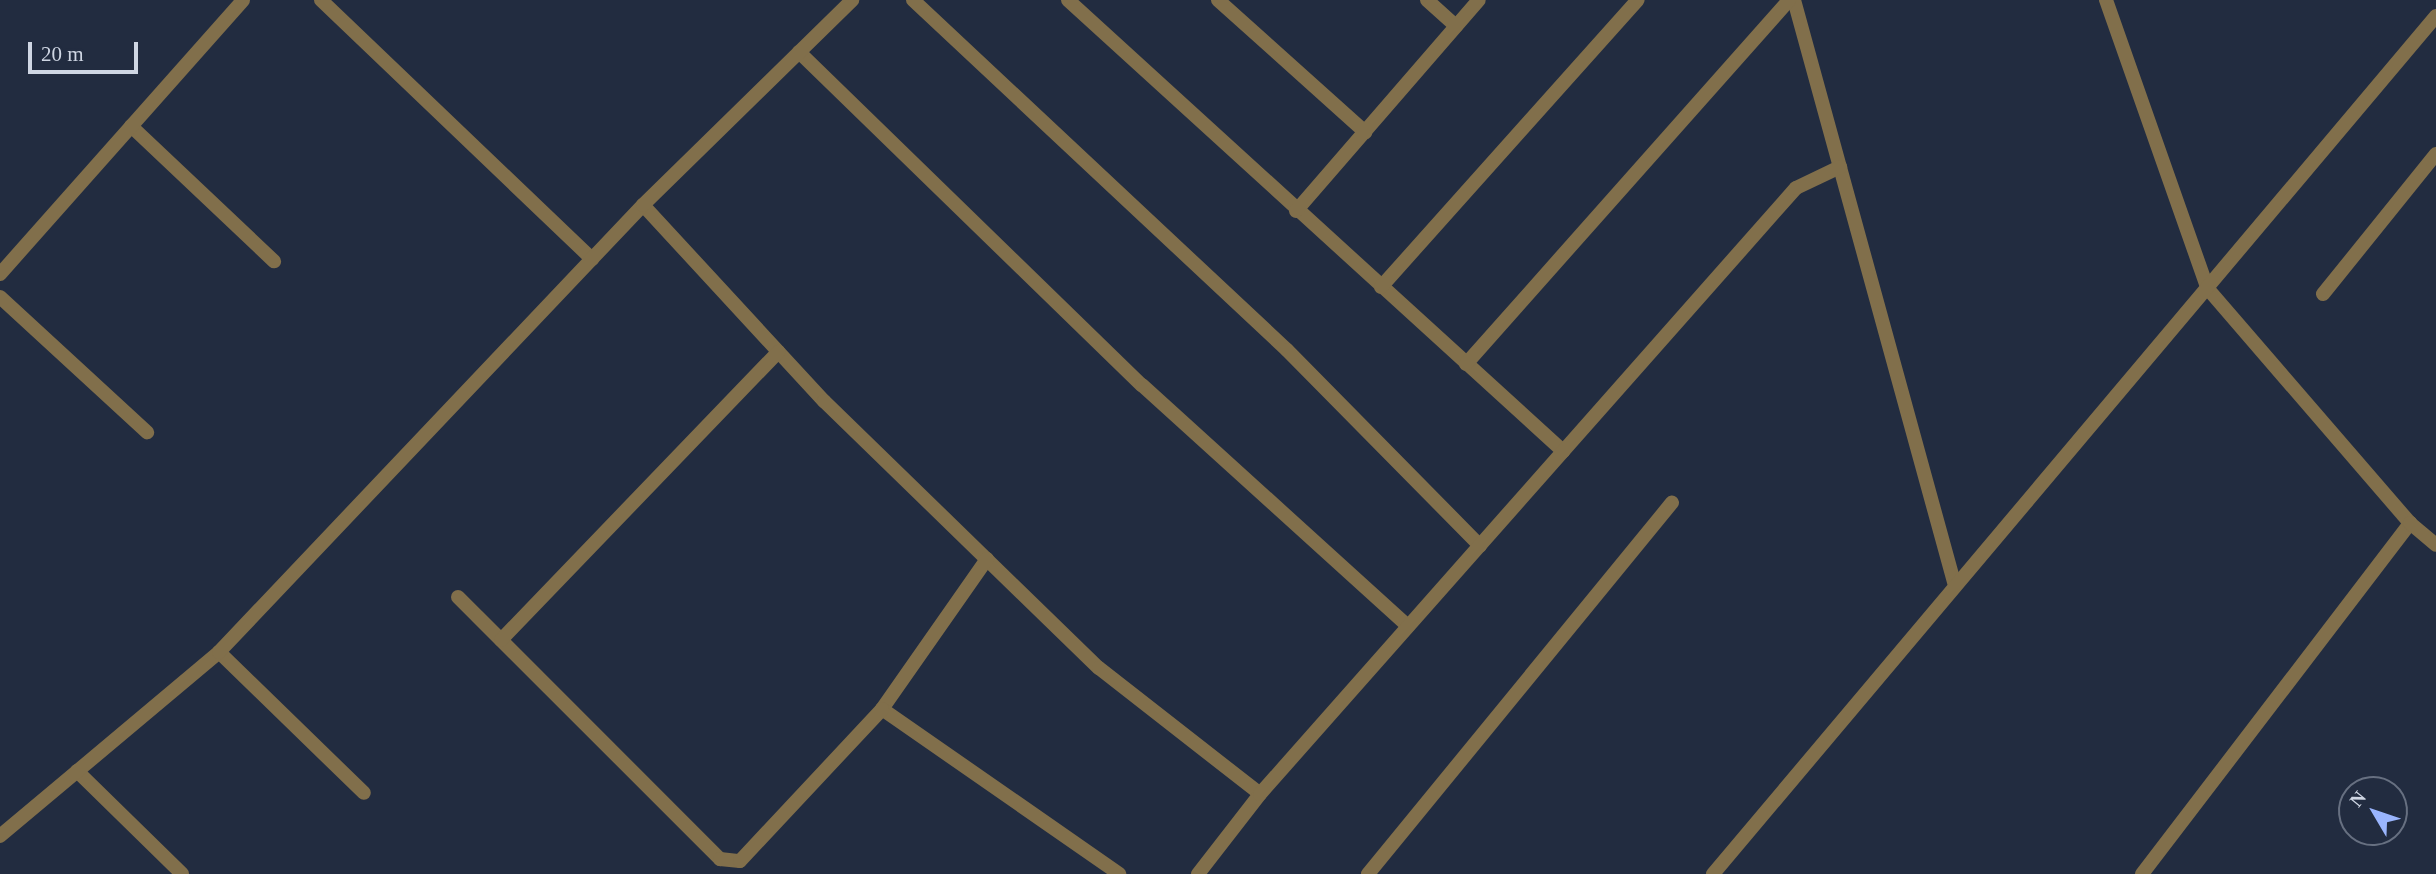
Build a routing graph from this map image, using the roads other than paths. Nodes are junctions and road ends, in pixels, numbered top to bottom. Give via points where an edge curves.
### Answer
1 (321, 0) edge
2 (852, 0) edge
3 (913, 0) edge
4 (1068, 0) edge
5 (1218, 0) edge
6 (1427, 0) edge
7 (1479, 0) edge
8 (1638, 0) edge
9 (1792, 0) edge
10 (2106, 0) edge
11 (241, 1) edge
12 (2436, 16) edge
13 (1457, 26) junction
14 (799, 52) junction
15 (131, 126) junction
16 (1365, 132) junction
17 (2436, 154) edge
18 (1840, 167) junction
19 (643, 205) junction
20 (1296, 211) junction
21 (592, 259) junction
22 (274, 261) dead end
23 (0, 274) edge
24 (1381, 287) junction
25 (2208, 289) junction
26 (2323, 294) dead end
27 (0, 297) edge
28 (778, 352) junction
29 (1466, 364) junction
30 (147, 432) dead end
31 (1563, 451) junction
32 (1672, 502) dead end
33 (2410, 523) junction
34 (2436, 545) edge
35 (1479, 546) junction
36 (987, 559) junction
37 (1954, 582) junction
38 (458, 597) dead end
39 (1408, 626) junction
40 (500, 640) junction
41 (219, 652) junction
42 (882, 709) junction
43 (76, 771) junction
44 (364, 793) dead end
45 (1260, 794) junction
46 (0, 836) edge
47 (183, 874) edge
48 (1119, 874) edge
49 (1198, 874) edge
50 (1368, 874) edge
51 (1713, 874) edge
52 (2142, 874) edge

1 - 21 street
2 - 14 street
3 - 35 street via 1287,350
4 - 20 street
5 - 16 street
6 - 13 street
7 - 13 street
8 - 24 street
9 - 18 street
9 - 29 street
10 - 25 street
11 - 15 street
12 - 25 street
13 - 16 street
14 - 19 street
14 - 39 street via 1142,385
15 - 22 street
15 - 23 street
16 - 20 street
17 - 26 street
18 - 31 street via 1796,188
18 - 37 street
19 - 21 street
19 - 28 street
20 - 24 street
21 - 41 street
24 - 29 street
25 - 33 street
25 - 37 street
27 - 30 street
28 - 36 street
28 - 40 street
29 - 31 street
31 - 35 street
32 - 50 street
33 - 34 street
33 - 52 street
35 - 39 street
36 - 42 street
36 - 45 street via 1099,668
37 - 51 street
38 - 40 street
39 - 45 street
40 - 42 street via 720,859 740,861
41 - 43 street
41 - 44 street
42 - 48 street
43 - 46 street
43 - 47 street
45 - 49 street

